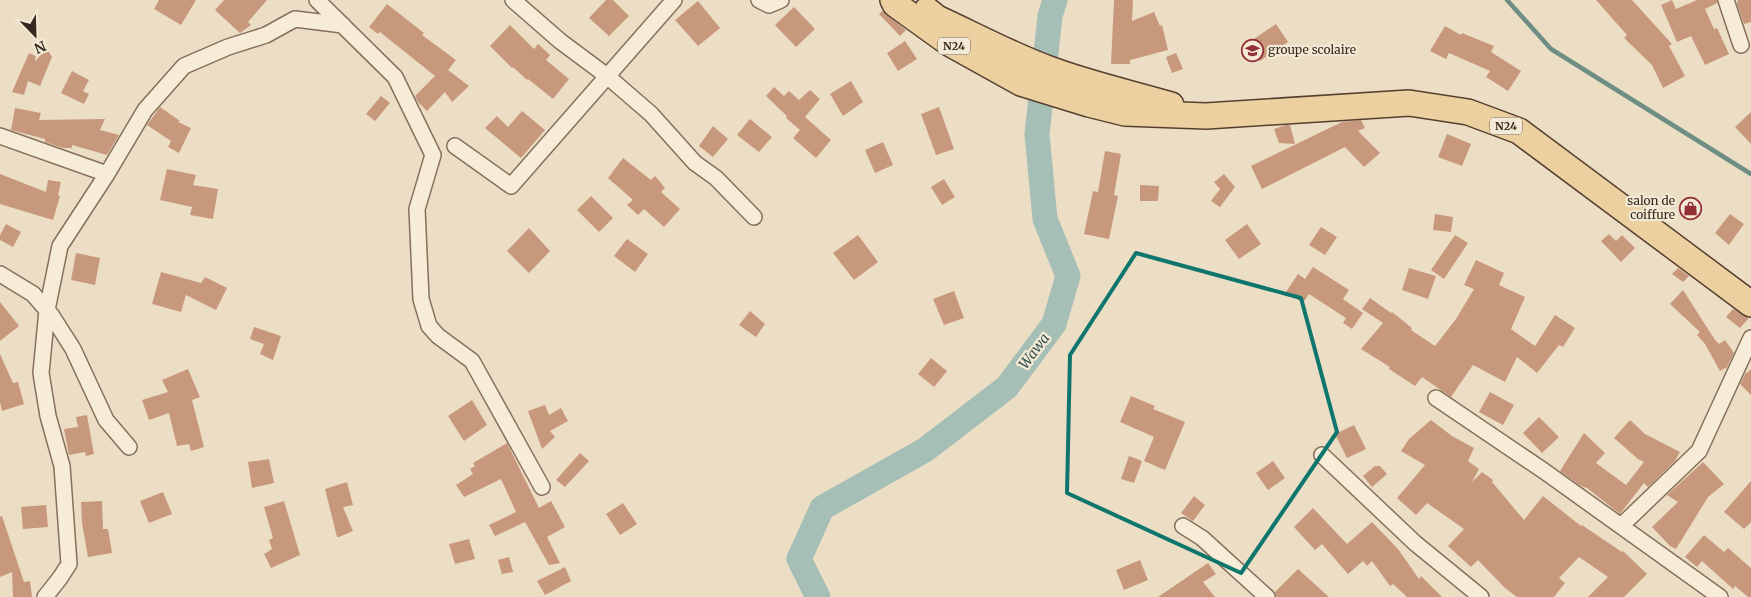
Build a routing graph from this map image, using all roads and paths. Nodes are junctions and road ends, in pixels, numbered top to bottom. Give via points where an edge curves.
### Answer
1 (316, 0) edge
2 (512, 0) edge
3 (674, 0) edge
4 (759, 0) edge
5 (781, 0) edge
6 (1726, 0) edge
7 (897, 1) edge
8 (342, 25) junction
9 (1740, 45) dead end
10 (607, 76) junction
11 (0, 136) edge
12 (455, 146) dead end
13 (107, 174) junction
14 (754, 217) dead end
15 (0, 274) edge
16 (1751, 304) edge
17 (47, 310) junction
18 (1751, 338) edge
19 (1436, 398) dead end
20 (129, 447) dead end
21 (1322, 455) dead end
22 (542, 487) dead end
23 (1183, 526) dead end
24 (1621, 526) junction
25 (45, 597) edge
26 (1267, 597) edge
27 (1481, 597) edge
28 (1720, 597) edge

1 - 8 street
2 - 10 street
3 - 10 street
4 - 5 street via 769,5
6 - 9 street
7 - 16 main road, N24 via 949,43 1049,80 1090,104 1125,113 1206,116 1409,103 1468,112 1519,131
8 - 13 street via 295,19 266,35 184,66 145,110
8 - 22 street via 395,77 433,155 417,209 421,299 429,326 472,361
10 - 12 street via 511,186
10 - 14 street via 651,114 695,163 716,178
11 - 13 street
13 - 17 street via 60,246
15 - 17 street via 33,294
17 - 20 street via 73,349 106,420
17 - 25 street via 41,373 48,416 62,466 68,564
18 - 24 street via 1699,451
19 - 24 street
21 - 27 street via 1415,543
23 - 26 street via 1202,538
24 - 28 street

